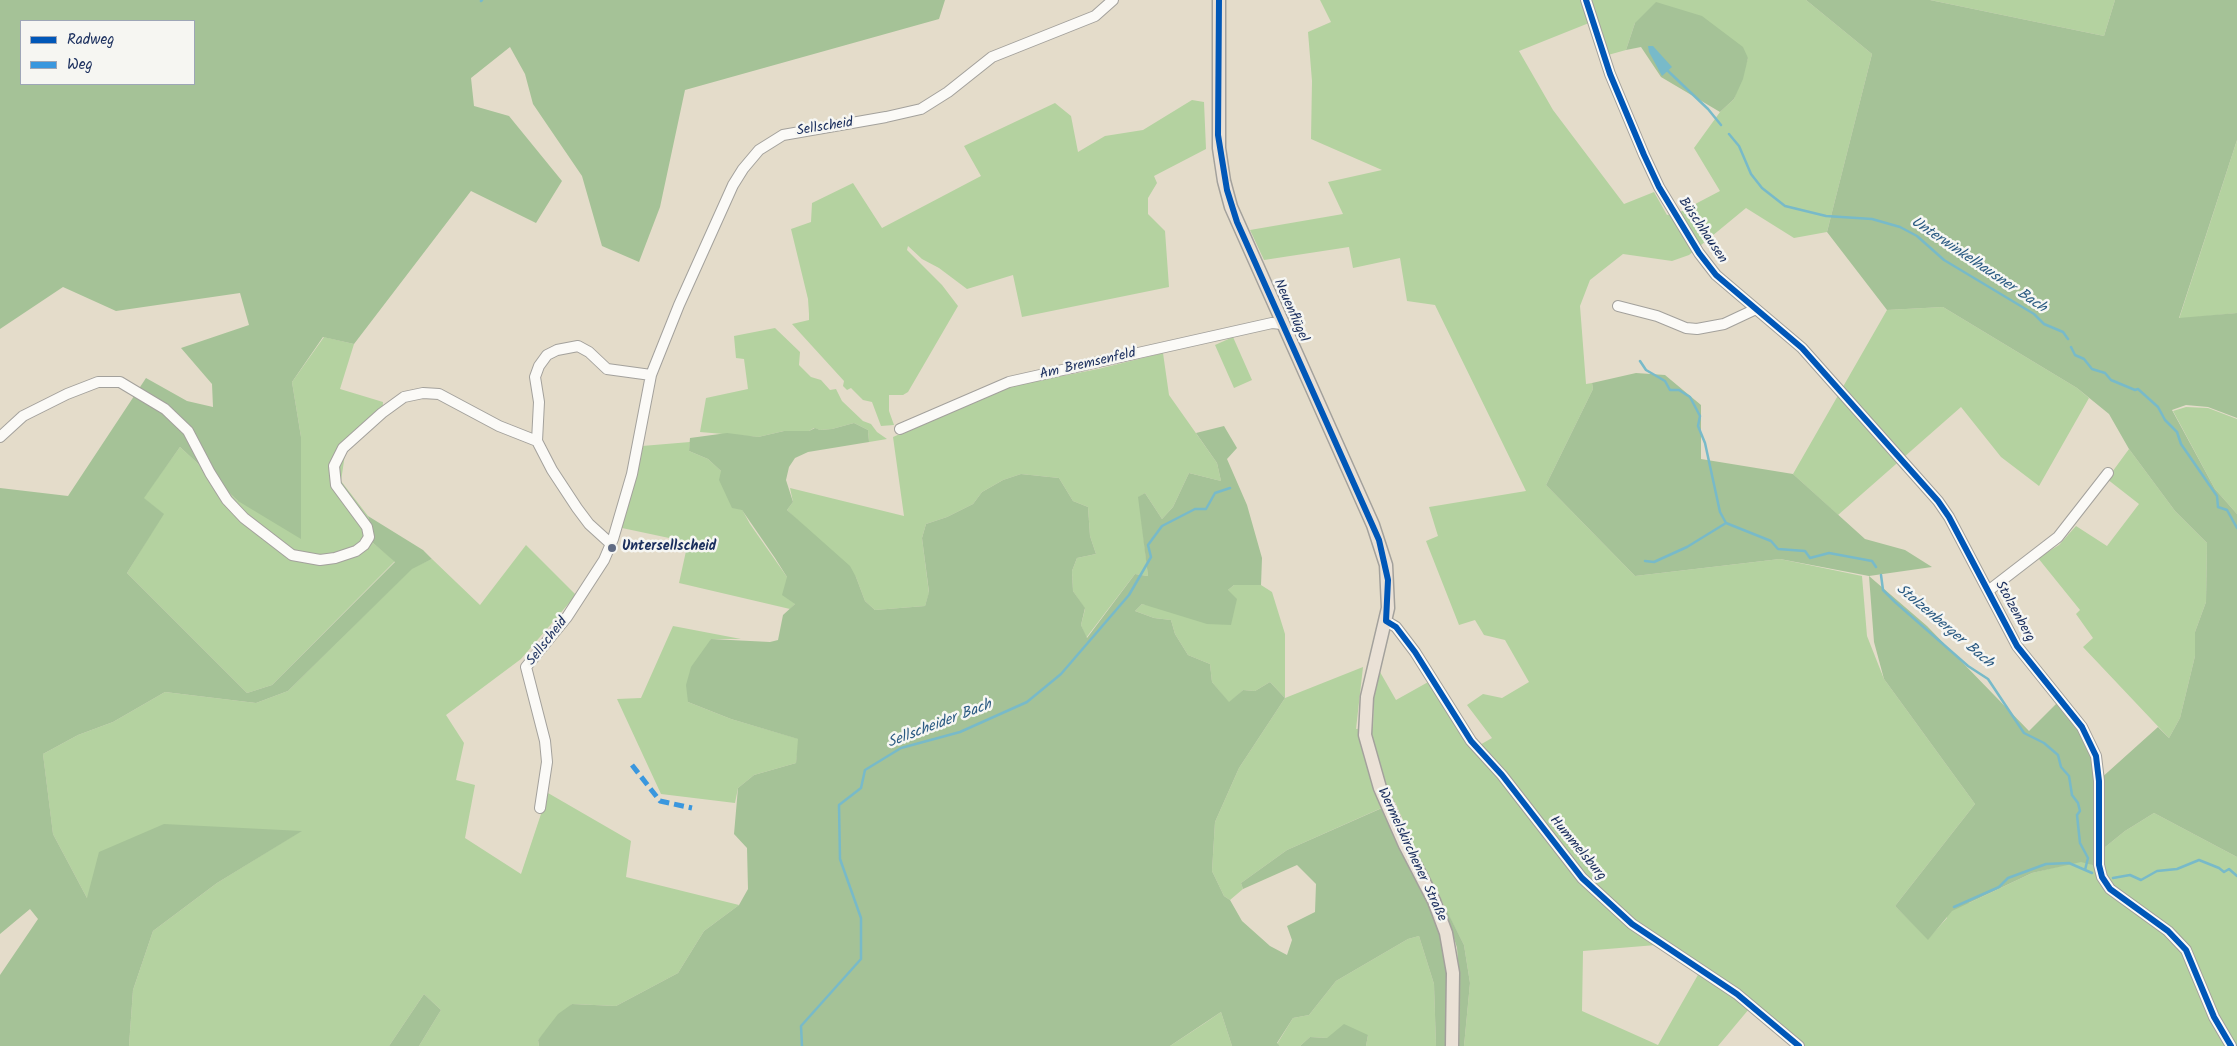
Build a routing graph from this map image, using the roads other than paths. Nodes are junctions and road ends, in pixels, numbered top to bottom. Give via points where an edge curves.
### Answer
1 (1113, 0) edge
2 (1219, 0) edge
3 (1586, 0) edge
4 (1618, 306) dead end
5 (1756, 309) junction
6 (1282, 324) junction
7 (1819, 367) joint
8 (651, 375) junction
9 (900, 429) dead end
10 (0, 437) edge
11 (537, 441) junction
12 (2108, 473) dead end
13 (611, 544) junction
14 (1988, 591) junction
15 (1386, 621) junction
16 (1375, 665) joint
17 (540, 808) dead end
18 (1452, 1046) edge
19 (1798, 1046) edge
20 (2231, 1046) edge

1 - 8 street, Sellscheid via 1088,20 992,57 948,92 920,109 790,133 759,150 733,185
2 - 6 main road, Neuenflügel via 1218,134 1224,181 1237,222
3 - 5 street, Büschhausen via 1610,74 1659,187 1716,275
4 - 5 street via 1697,329 1724,324
5 - 7 street, Büschhausen via 1784,331
6 - 9 street, Am Bremsenfeld via 1009,382
6 - 15 main road, Neuenflügel via 1379,540 1388,580
7 - 14 street, Stolzenberg via 1901,458 1948,517
8 - 11 street via 607,369 590,352 578,346 547,355 538,366 535,377 539,402
8 - 13 street, Sellscheid via 632,474
10 - 11 street via 23,416 67,394 98,382 120,382 165,410 188,431 227,500 244,518 292,555 320,560 348,555 367,541 366,527 336,485 334,466 343,448 366,425 404,397 430,393 447,397 500,426
11 - 13 street via 581,514
12 - 14 street, Stolzenberg via 2058,537
13 - 17 street, Sellscheid via 583,595 526,667 546,741 547,762
14 - 20 street, Stolzenberg via 2017,646 2082,728 2096,756 2099,780 2098,865 2102,877 2110,889 2179,941
15 - 16 main road, Neuenflügel
15 - 19 street, Hummelsburg via 1405,638 1471,741 1578,873 1632,924 1737,994
16 - 18 main road, Wermelskirchener Straße via 1366,705 1367,744 1393,820 1446,933 1453,972

